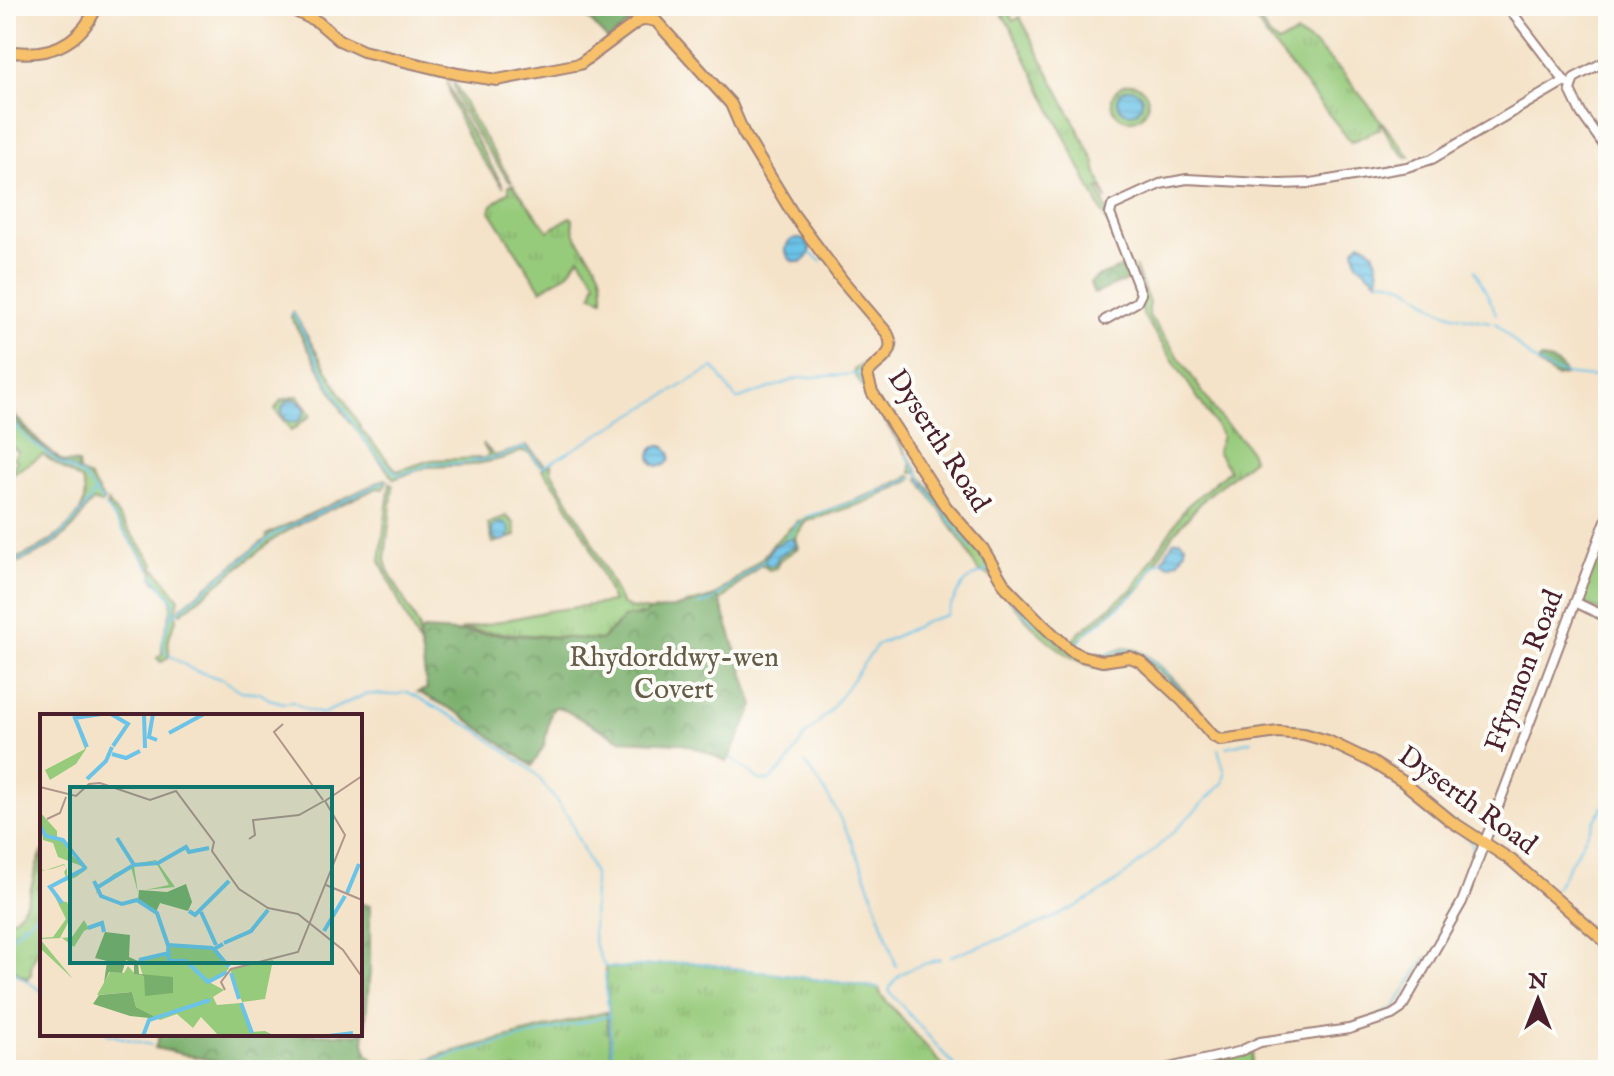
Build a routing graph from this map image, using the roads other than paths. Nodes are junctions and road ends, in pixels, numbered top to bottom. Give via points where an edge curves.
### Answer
1 (97, 6) edge
2 (285, 6) edge
3 (1507, 6) edge
4 (6, 51) edge
5 (1608, 60) edge
6 (1567, 83) junction
7 (1608, 151) edge
8 (1105, 320) dead end
9 (1608, 515) edge
10 (1575, 602) junction
11 (1608, 618) edge
12 (1483, 842) junction
13 (1608, 944) edge
14 (1160, 1070) edge

1 - 4 main road via 85,30 68,42 37,53
2 - 12 main road, Dyserth Road via 363,51 497,80 580,64 637,22 656,21 731,104 793,214 887,333 891,350 867,374 872,392 946,507 1005,586 1043,625 1087,658 1130,657 1141,662 1221,740 1291,732 1328,741 1402,781
3 - 6 street
5 - 6 street
6 - 7 street
6 - 8 street via 1432,159 1407,167 1311,183 1187,179 1127,197 1112,206 1110,214 1140,299
9 - 10 street, Ffynnon Road
10 - 11 street
10 - 12 street, Ffynnon Road
12 - 13 main road, Dyserth Road
12 - 14 street, Ffynnon Road via 1452,922 1397,1013 1349,1029 1260,1042

